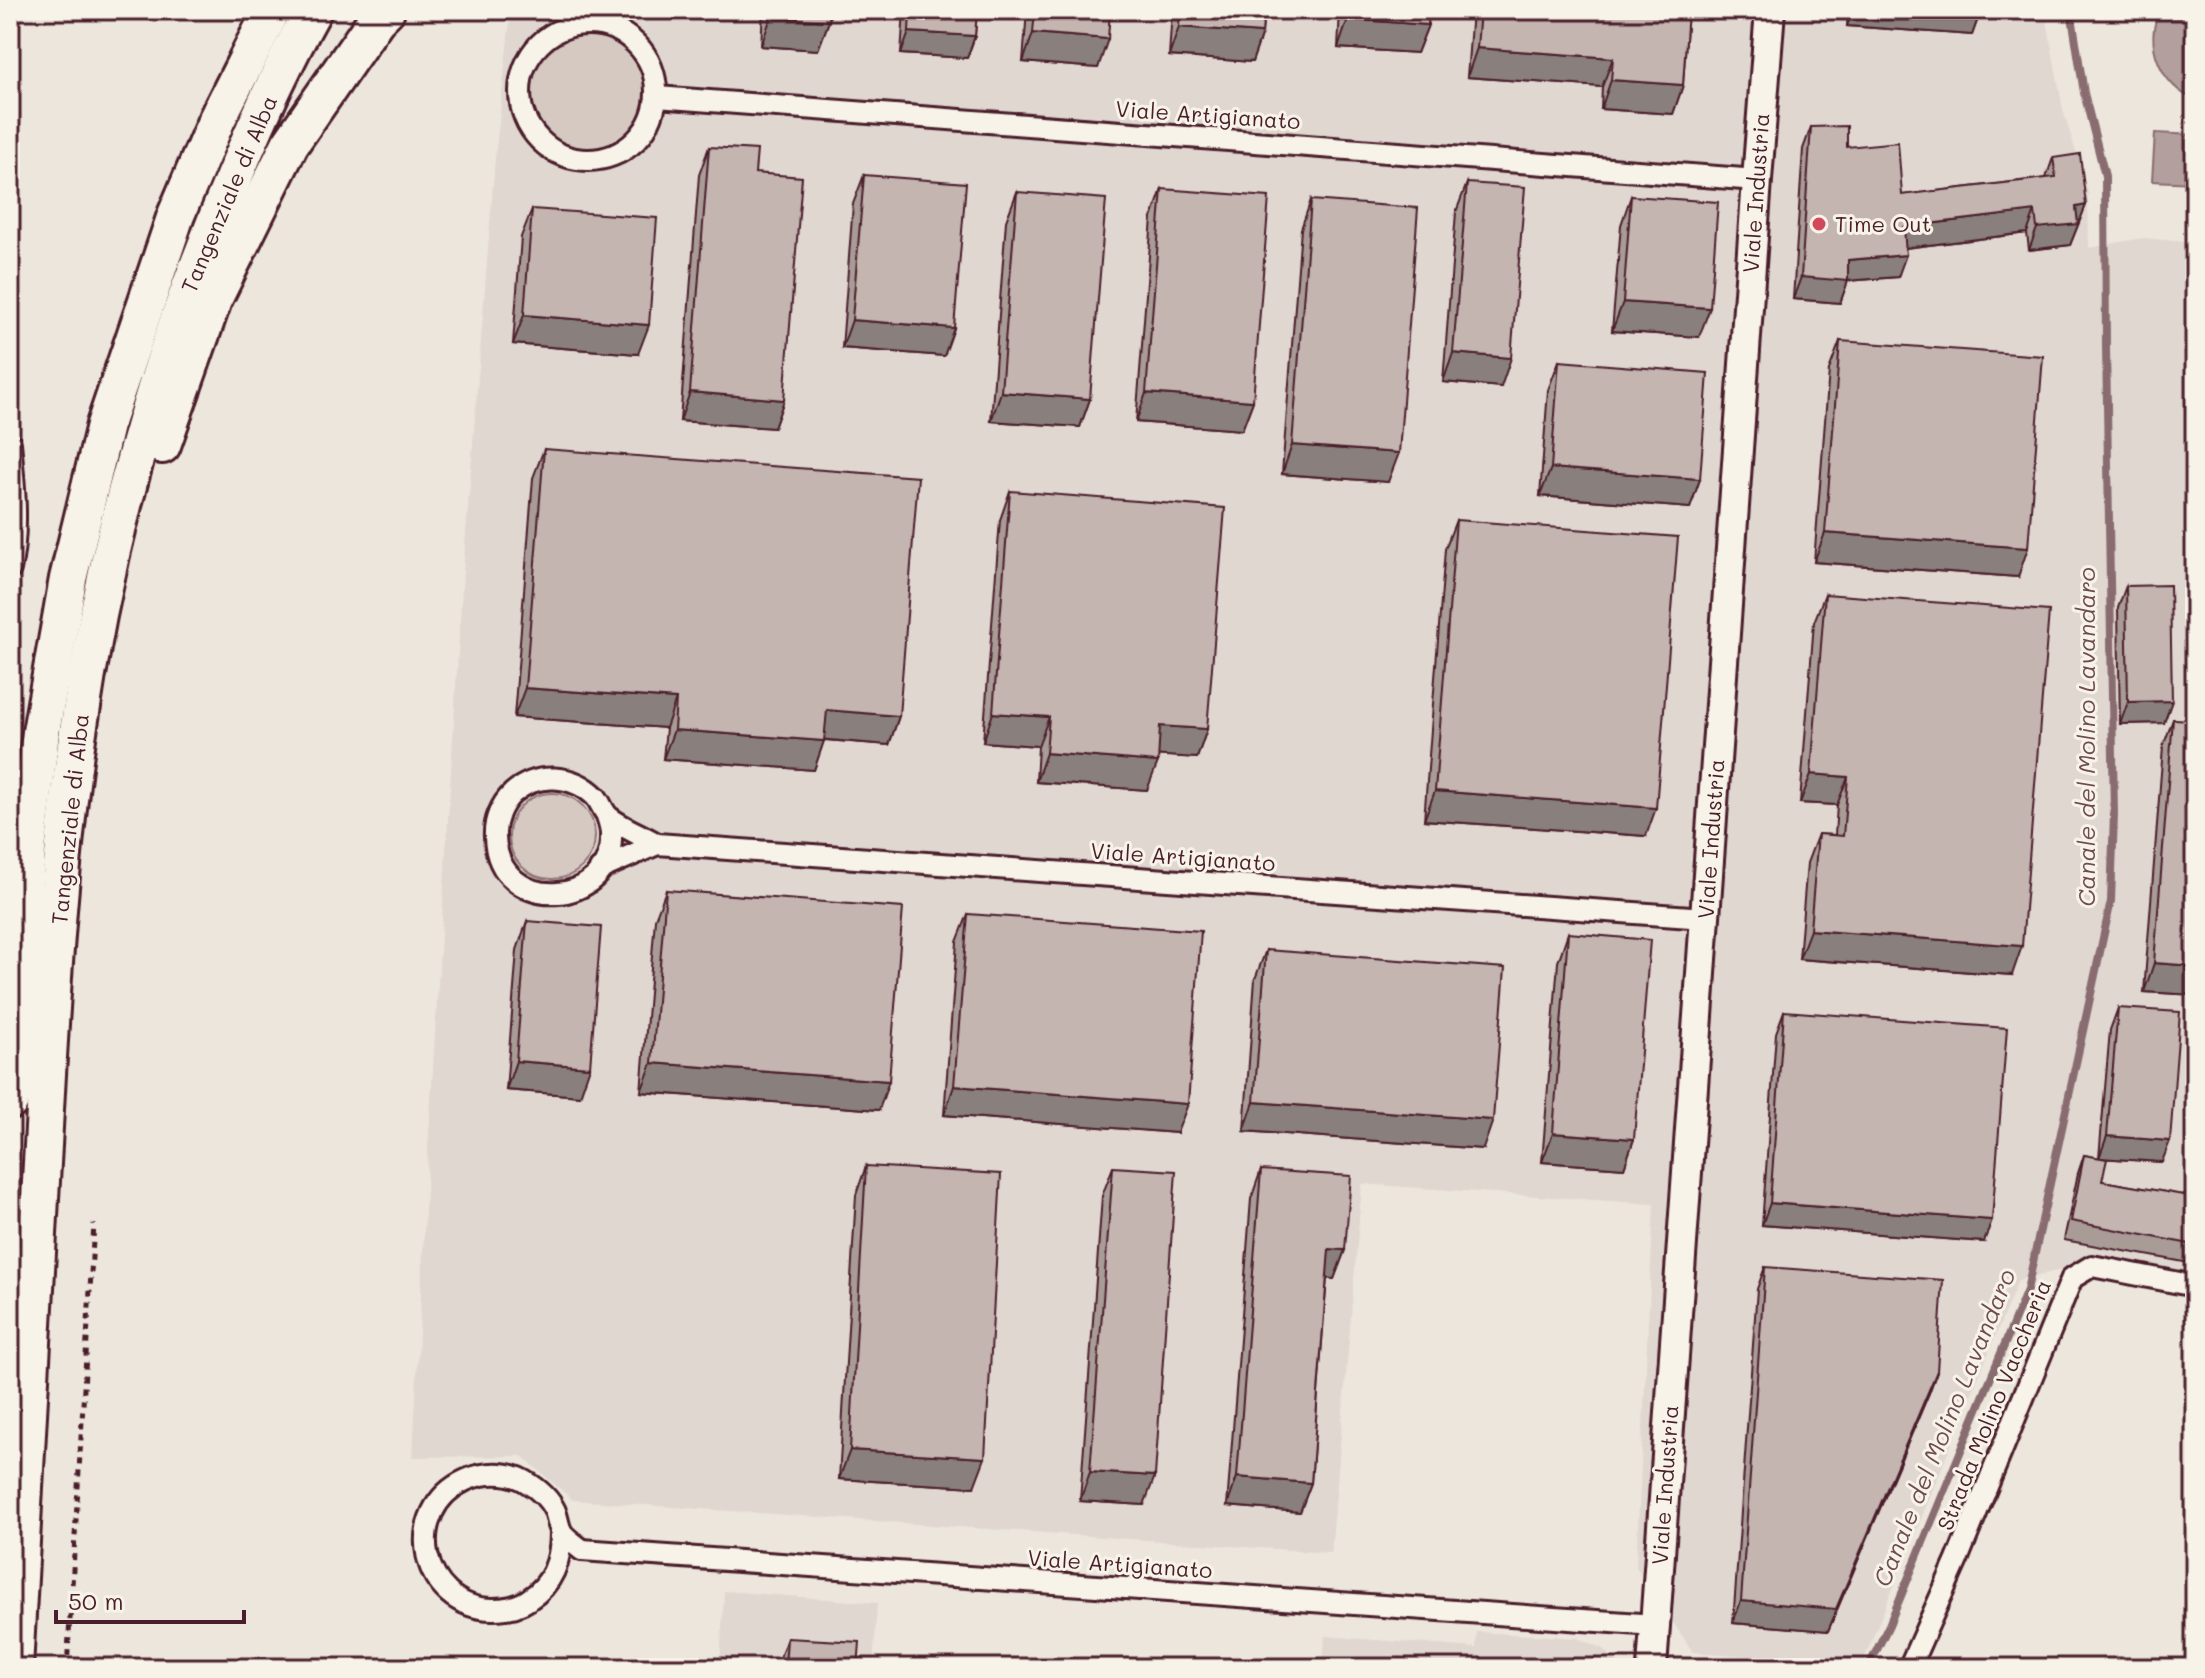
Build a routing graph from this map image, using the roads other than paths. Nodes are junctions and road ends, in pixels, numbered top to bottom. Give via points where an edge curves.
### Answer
1 (272, 10) edge
2 (313, 10) edge
3 (386, 10) edge
4 (1770, 10) edge
5 (657, 97) junction
6 (1757, 180) junction
7 (10, 443) edge
8 (10, 569) edge
9 (86, 683) junction
10 (607, 816) junction
11 (657, 844) junction
12 (600, 869) junction
13 (1705, 918) junction
14 (10, 1101) edge
15 (2195, 1286) edge
16 (561, 1532) junction
17 (582, 1550) junction
18 (556, 1569) junction
19 (1655, 1625) junction
20 (14, 1668) edge
21 (1652, 1668) edge
22 (1909, 1668) edge

1 - 14 highway, Tangenziale di Alba via 176,215 105,425 68,579 27,850
2 - 9 highway, Tangenziale di Alba via 251,137 176,322 143,425
3 - 9 highway via 290,144 213,300
4 - 6 street, Viale Industria
5 - 5 street via 655,74 645,54 610,26 565,27 545,38 521,76 525,120 538,139 577,160 621,152 639,138
5 - 6 street, Viale Artigianato
6 - 13 street, Viale Industria
7 - 8 street
9 - 20 highway, Tangenziale di Alba via 61,876 47,1065
10 - 11 street
10 - 12 street via 609,852
10 - 12 street via 583,786 546,778 511,795 494,829 502,866 531,891 569,892
11 - 12 street
11 - 13 street, Viale Artigianato
13 - 19 street, Viale Industria
15 - 22 street, Strada Molino Vaccheria via 2092,1266 2072,1278
16 - 17 street
16 - 18 street
16 - 18 street via 555,1511 541,1492 500,1473 477,1475 439,1500 425,1543 441,1586 480,1609 525,1602
17 - 18 street
17 - 19 street, Viale Artigianato
19 - 21 street, Viale Industria

